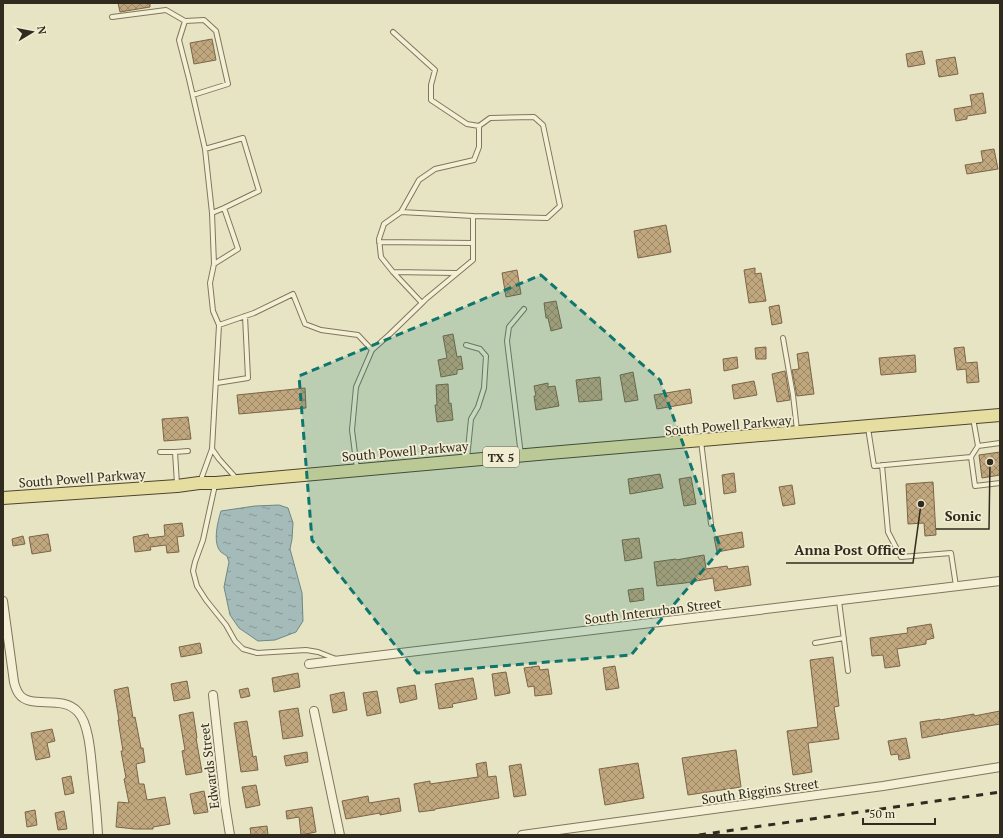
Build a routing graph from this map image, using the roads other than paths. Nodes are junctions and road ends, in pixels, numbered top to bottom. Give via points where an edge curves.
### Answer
1 (112, 17) dead end
2 (185, 21) junction
3 (393, 32) dead end
4 (193, 95) junction
5 (479, 126) junction
6 (205, 149) junction
7 (224, 208) junction
8 (401, 212) junction
9 (212, 213) junction
10 (473, 216) junction
11 (379, 242) junction
12 (473, 243) junction
13 (214, 264) junction
14 (393, 272) junction
15 (456, 273) junction
16 (422, 303) junction
17 (524, 309) dead end
18 (245, 316) junction
19 (220, 325) junction
20 (783, 338) dead end
21 (466, 345) dead end
22 (372, 350) junction
23 (217, 383) junction
24 (1000, 415) edge
25 (973, 418) junction
26 (868, 427) junction
27 (797, 433) junction
28 (700, 441) junction
29 (1000, 443) edge
30 (978, 446) junction
31 (212, 449) junction
32 (188, 451) dead end
33 (160, 452) dead end
34 (175, 452) junction
35 (521, 455) junction
36 (970, 457) junction
37 (467, 460) junction
38 (882, 465) junction
39 (357, 470) junction
40 (239, 480) junction
41 (1000, 482) edge
42 (200, 483) junction
43 (216, 483) junction
44 (177, 486) junction
45 (3, 498) edge
46 (711, 524) dead end
47 (1000, 581) edge
48 (956, 587) junction
49 (3, 601) edge
50 (839, 601) junction
51 (844, 638) junction
52 (815, 643) dead end
53 (339, 660) junction
54 (309, 664) dead end
55 (848, 671) dead end
56 (213, 695) dead end
57 (314, 711) dead end
58 (1000, 767) edge
59 (98, 835) edge
60 (230, 835) edge
61 (340, 835) edge
62 (522, 835) edge

1 - 2 lane via 166,10
2 - 4 lane via 179,40
2 - 4 lane via 204,20 216,31 228,84
3 - 5 lane via 435,70 431,100 467,124
4 - 6 lane
5 - 8 lane via 479,147 474,160 435,169 419,180
5 - 10 lane via 490,118 534,117 543,125 560,206 547,218
6 - 7 lane via 243,138 259,191
6 - 9 lane
7 - 9 lane
7 - 13 lane via 238,250
8 - 10 lane
8 - 11 lane via 384,224
9 - 13 lane
10 - 12 lane
11 - 12 lane
11 - 14 lane via 381,257
12 - 15 lane via 473,260
13 - 19 lane via 210,283 213,311
14 - 15 lane
14 - 16 lane
15 - 16 lane
16 - 22 lane
17 - 35 lane via 509,327 507,341
18 - 19 lane
18 - 22 lane via 292,294 305,324 321,330 358,335
18 - 23 lane via 248,378
19 - 23 lane
20 - 27 lane
21 - 37 lane via 480,349 486,356 484,388 471,420
22 - 39 lane via 356,387 352,430
23 - 31 lane
24 - 25 main road, South Powell Parkway / TX 5
25 - 26 main road, South Powell Parkway / TX 5
25 - 30 lane
26 - 27 main road, South Powell Parkway / TX 5
26 - 38 lane via 874,466
27 - 28 main road, South Powell Parkway / TX 5
28 - 35 main road, South Powell Parkway / TX 5
28 - 46 lane
29 - 30 lane
30 - 36 lane
31 - 40 lane
31 - 42 lane
32 - 34 lane
33 - 34 lane
34 - 44 lane
35 - 37 main road, South Powell Parkway / TX 5
36 - 38 lane
36 - 41 lane via 975,486
37 - 39 main road, South Powell Parkway / TX 5
38 - 48 lane via 888,532 901,557 951,553
39 - 40 main road, South Powell Parkway / TX 5
40 - 43 main road, South Powell Parkway / TX 5
42 - 43 main road, South Powell Parkway / TX 5
42 - 44 main road, South Powell Parkway / TX 5
43 - 53 lane via 193,571 197,586 206,600 235,641 243,648 257,653 306,650
44 - 45 main road, South Powell Parkway / TX 5
47 - 48 street, South Interurban Street
48 - 50 street, South Interurban Street
49 - 59 street via 14,682 19,695 33,701 64,703 71,706 83,719 89,742
50 - 51 lane
50 - 53 street, South Interurban Street
51 - 52 lane
51 - 55 lane
53 - 54 street, South Interurban Street
56 - 60 street, Edwards Street
57 - 61 street
58 - 62 street, South Riggins Street via 883,786

